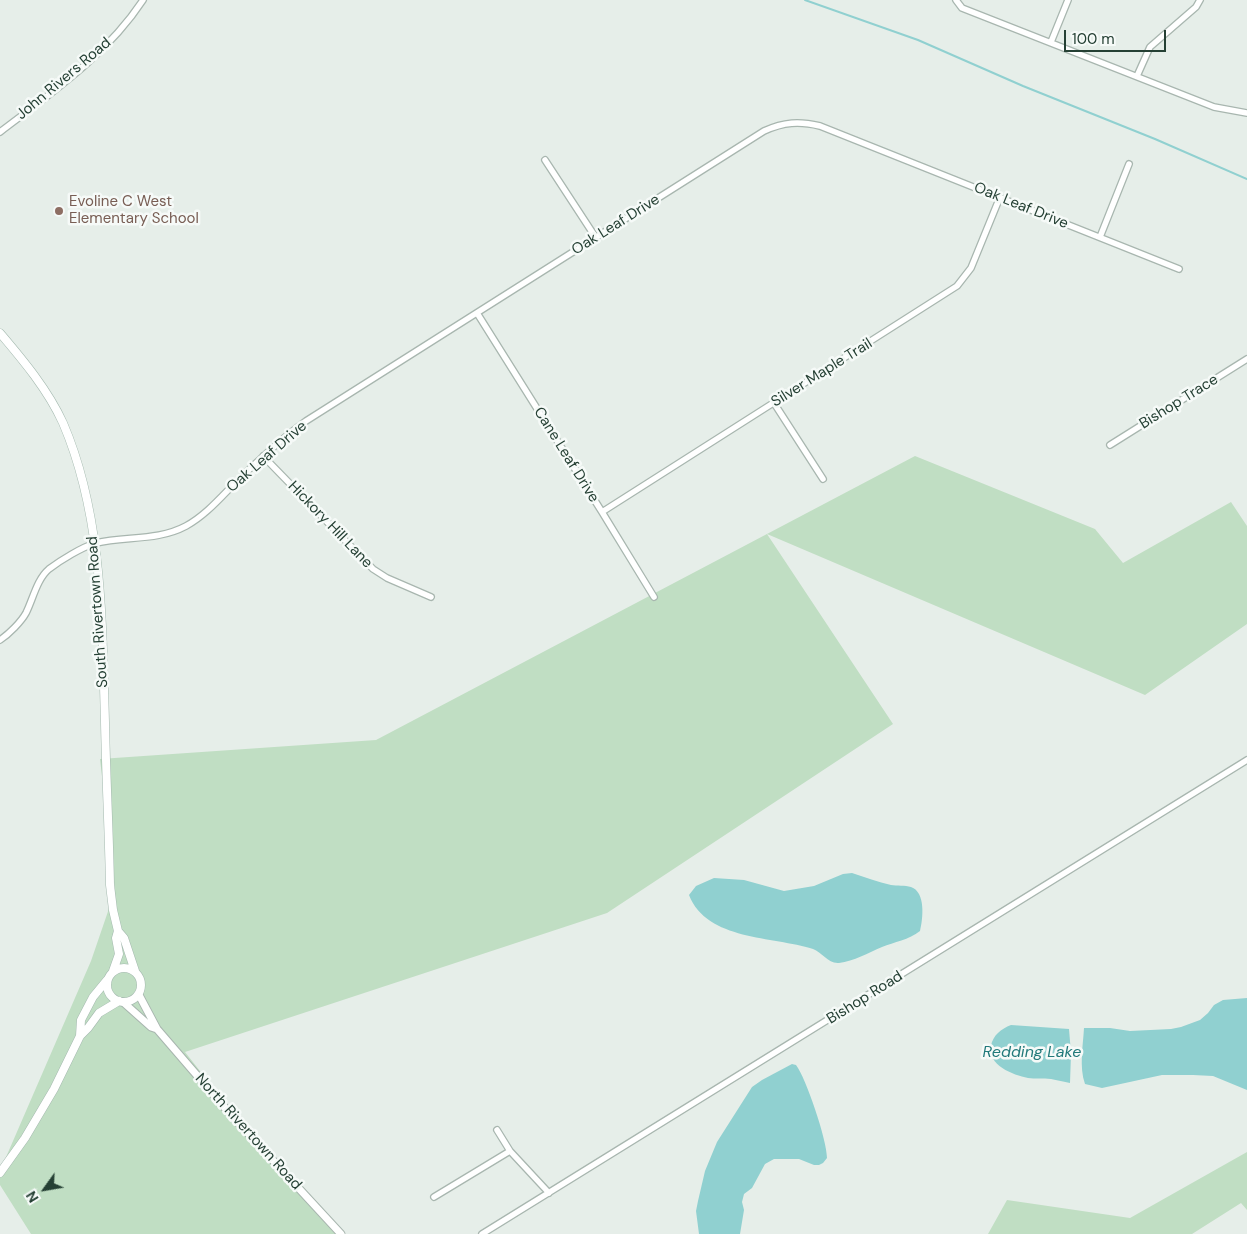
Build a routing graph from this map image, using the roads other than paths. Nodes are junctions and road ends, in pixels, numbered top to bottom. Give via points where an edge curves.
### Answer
1 (143, 0) edge
2 (956, 0) edge
3 (1068, 0) edge
4 (1200, 0) edge
5 (1051, 42) junction
6 (1138, 76) junction
7 (1247, 113) edge
8 (0, 132) edge
9 (545, 160) dead end
10 (1129, 164) dead end
11 (1000, 198) junction
12 (1100, 237) junction
13 (596, 238) junction
14 (1179, 269) dead end
15 (477, 313) junction
16 (0, 333) edge
17 (1247, 359) edge
18 (774, 403) junction
19 (1110, 445) dead end
20 (263, 456) junction
21 (823, 479) dead end
22 (602, 512) junction
23 (95, 544) junction
24 (431, 597) dead end
25 (654, 597) dead end
26 (0, 640) edge
27 (1247, 760) edge
28 (118, 931) junction
29 (135, 970) junction
30 (113, 971) junction
31 (107, 980) junction
32 (139, 995) junction
33 (121, 1002) junction
34 (157, 1029) junction
35 (80, 1036) junction
36 (497, 1130) dead end
37 (510, 1151) junction
38 (0, 1174) edge
39 (549, 1193) junction
40 (434, 1197) dead end
41 (341, 1234) edge
42 (482, 1234) edge

1 - 8 street, John Rivers Road via 98,53
2 - 5 street via 962,8
3 - 5 street
4 - 6 street via 1150,47
5 - 6 street
6 - 7 street via 1214,106
9 - 13 street
10 - 12 street
11 - 12 street, Oak Leaf Drive
11 - 13 street, Oak Leaf Drive via 820,126 791,122 764,131
11 - 18 street, Silver Maple Trail via 971,268 957,286
12 - 14 street, Oak Leaf Drive
13 - 15 street, Oak Leaf Drive
15 - 20 street, Oak Leaf Drive via 306,421
15 - 22 street, Cane Leaf Drive
16 - 23 main road, South Rivertown Road via 47,395 62,422 85,494
17 - 19 street, Bishop Trace
18 - 21 street
18 - 22 street, Silver Maple Trail
20 - 23 street, Oak Leaf Drive via 186,526 159,535
20 - 24 street, Hickory Hill Lane via 373,569
22 - 25 street, Cane Leaf Drive
23 - 26 street, Oak Leaf Drive via 65,558 47,571 25,615
23 - 28 main road, South Rivertown Road via 104,680 110,885
27 - 39 street, Bishop Road
28 - 29 main road via 124,938
28 - 30 main road via 119,954
29 - 30 main road via 124,967
29 - 32 main road via 142,985
30 - 31 main road
31 - 33 main road via 108,990 114,999
31 - 35 main road via 81,1020
32 - 33 main road via 129,1002
32 - 34 street, North Rivertown Road
33 - 34 street, North Rivertown Road
33 - 35 main road via 98,1013
34 - 41 street, North Rivertown Road via 238,1123
35 - 38 main road via 54,1089
36 - 37 street
37 - 39 street
37 - 40 street
39 - 42 street, Bishop Road

